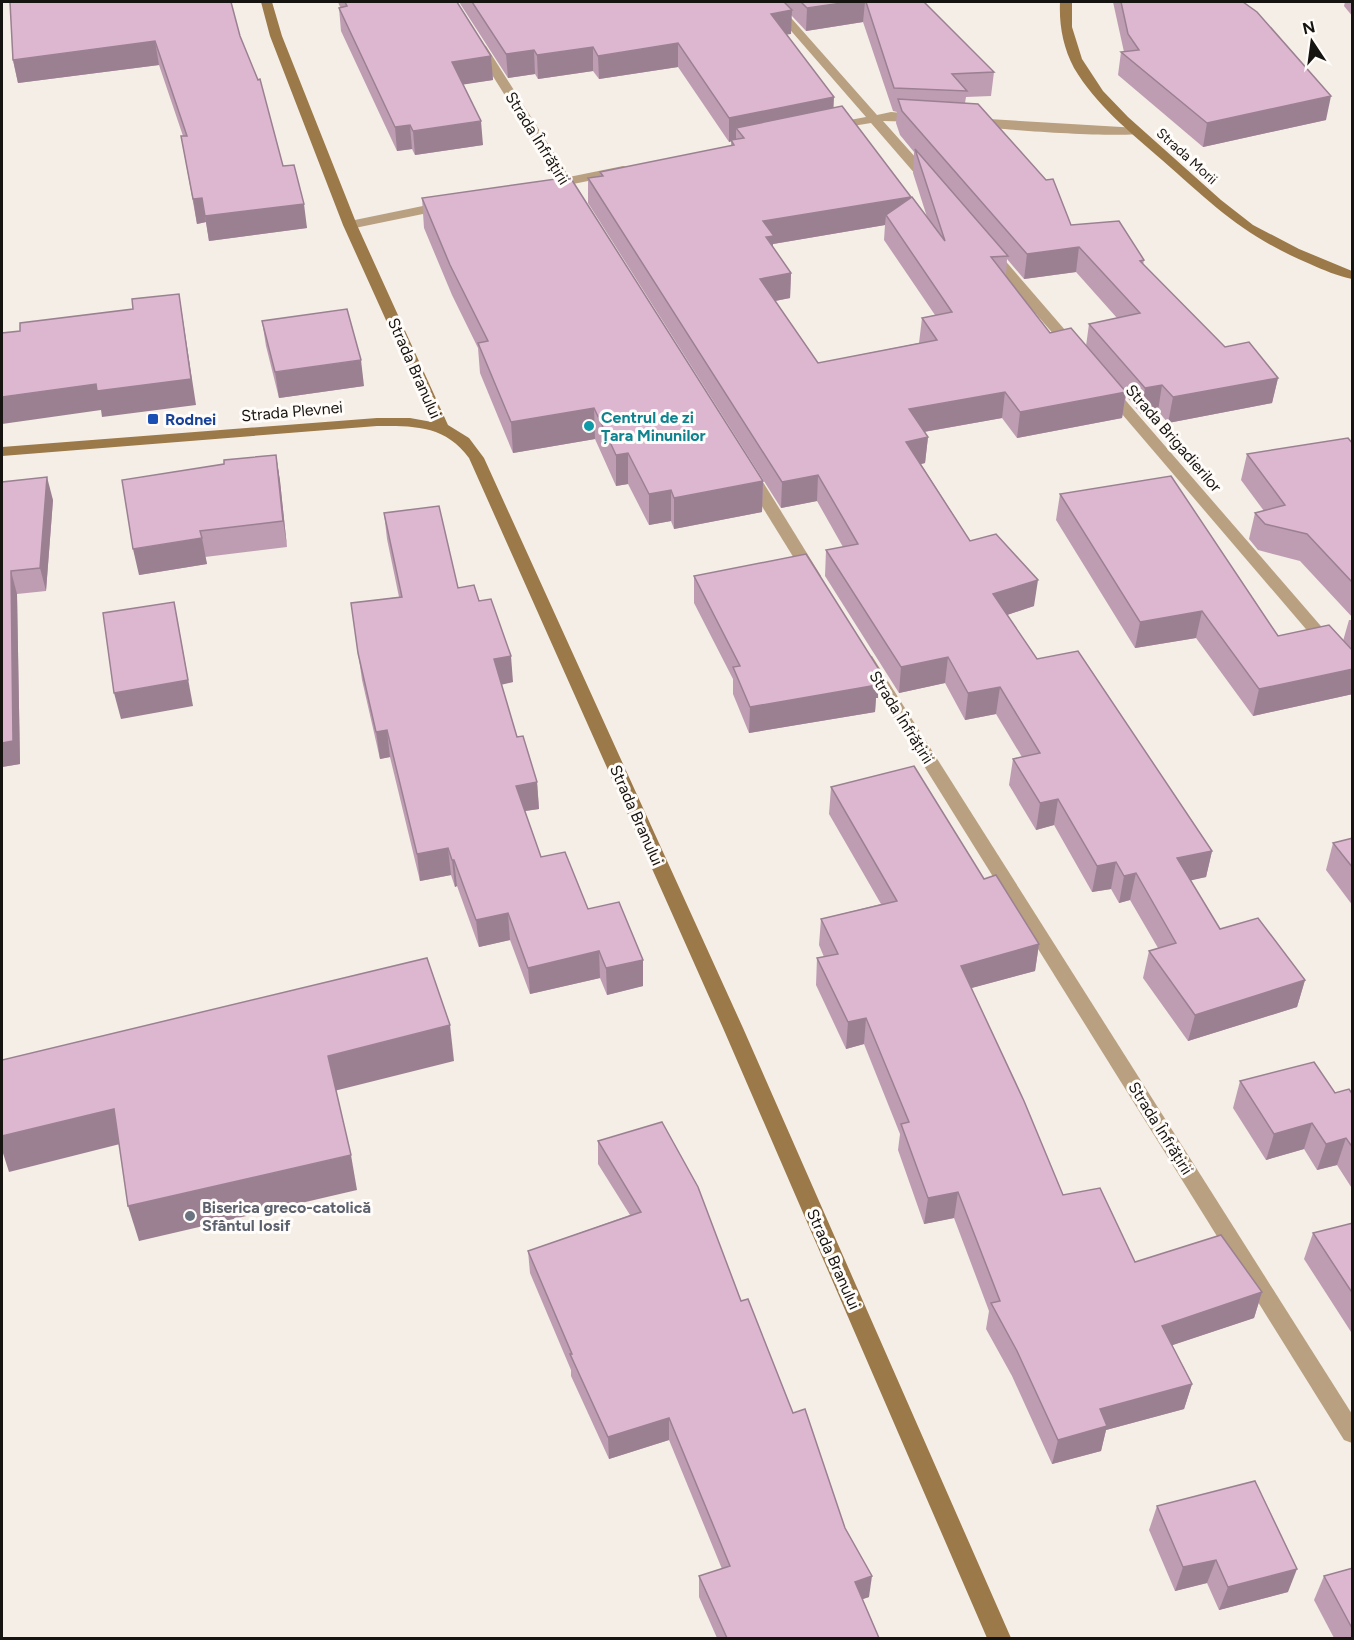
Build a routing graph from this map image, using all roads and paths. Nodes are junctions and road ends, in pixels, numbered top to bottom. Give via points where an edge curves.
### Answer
1 (266, 2) edge
2 (771, 2) edge
3 (1066, 2) edge
4 (471, 32) edge
5 (875, 118) junction
6 (933, 119) edge
7 (956, 121) edge
8 (818, 130) edge
9 (1138, 132) junction
10 (634, 168) edge
11 (566, 182) junction
12 (543, 186) edge
13 (937, 191) edge
14 (464, 202) edge
15 (585, 212) edge
16 (350, 225) junction
17 (984, 245) edge
18 (1353, 274) edge
19 (1086, 363) edge
20 (1102, 381) edge
21 (442, 428) junction
22 (2, 452) edge
23 (743, 464) edge
24 (820, 585) edge
25 (858, 646) edge
26 (1353, 672) edge
27 (1353, 1433) edge
28 (999, 1638) edge

1 - 16 main road, Strada Branului
2 - 5 street
3 - 9 main road, Strada Morii via 1069,43 1081,70
4 - 11 street, Strada Înfrățirii
5 - 6 street
5 - 8 street
5 - 13 street
7 - 9 street
9 - 18 main road, Strada Morii via 1233,217 1260,235 1311,262
10 - 11 street
11 - 12 street
11 - 15 street, Strada Înfrățirii
14 - 16 street
16 - 21 main road, Strada Branului
17 - 19 street
20 - 26 street, Strada Brigadierilor
21 - 22 main road, Strada Plevnei via 410,422 377,422
21 - 28 main road, Strada Branului via 464,441 476,458 733,1028
23 - 24 street
25 - 27 street, Strada Înfrățirii

